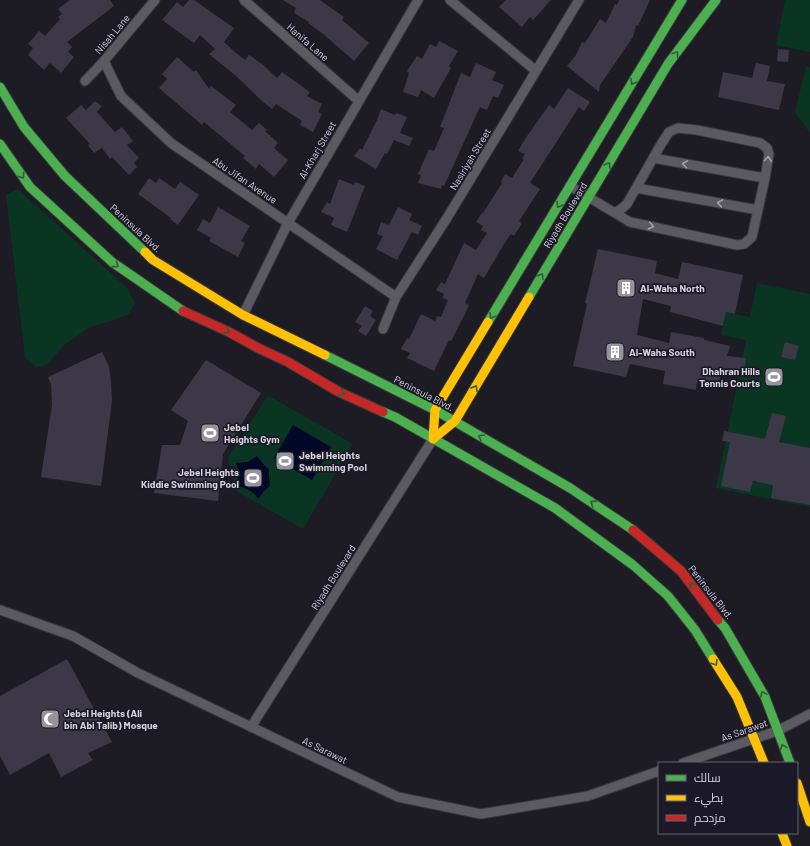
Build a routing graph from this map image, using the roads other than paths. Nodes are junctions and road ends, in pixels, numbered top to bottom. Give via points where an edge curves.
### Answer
1 (155, 0) edge
2 (244, 0) edge
3 (418, 0) edge
4 (450, 0) edge
5 (579, 0) edge
6 (682, 0) edge
7 (716, 0) edge
8 (104, 61) junction
9 (536, 71) junction
10 (85, 81) dead end
11 (0, 87) edge
12 (359, 101) junction
13 (0, 144) edge
14 (653, 158) junction
15 (765, 178) junction
16 (570, 186) junction
17 (636, 188) junction
18 (589, 197) junction
19 (758, 210) junction
20 (615, 212) junction
21 (288, 223) junction
22 (396, 297) junction
23 (243, 315) junction
24 (383, 330) dead end
25 (435, 410) junction
26 (455, 421) junction
27 (433, 439) junction
28 (0, 610) edge
29 (810, 714) edge
30 (251, 727) junction
31 (777, 730) junction
32 (754, 739) junction
33 (686, 762) edge
34 (764, 762) edge
35 (790, 762) edge
36 (658, 771) edge
37 (798, 786) edge
38 (810, 822) edge
39 (782, 834) edge
40 (787, 846) edge

1 - 8 street, Nisah Lane
2 - 12 street, Hanifa Lane
3 - 12 street, Al-Kharj Street
4 - 9 street
5 - 9 street, Nasiriyah Street
6 -> 16 main road, Riyadh Boulevard
18 -> 7 main road, Riyadh Boulevard via 668,64
8 - 10 street, Nisah Lane
8 - 21 street, Abu Jifan Avenue via 121,96 171,143
9 - 22 street, Nasiriyah Street
11 - 23 main road, Peninsula Blvd. via 24,127 65,176 153,260
12 - 21 street, Al-Kharj Street
13 -> 27 main road via 30,187 112,262 184,312 230,332 339,392 395,417
15 -> 14 street
15 -> 14 street via 769,154 767,148 760,143 697,130 678,128 669,132
14 - 17 street
15 - 19 street
16 - 18 street
16 -> 25 main road, Riyadh Boulevard
19 -> 17 street
17 - 20 street via 627,204
18 - 20 street
26 -> 18 main road, Riyadh Boulevard
20 -> 19 street via 630,222 737,245 744,244 752,238
21 - 22 street, Abu Jifan Avenue
21 - 23 street, Al-Kharj Street
22 - 24 street, Nasiriyah Street
23 - 25 main road, Peninsula Blvd.
25 - 26 main road, Peninsula Blvd.
25 - 27 main road, Riyadh Boulevard
26 - 27 main road, Riyadh Boulevard
31 -> 26 main road, Peninsula Blvd. via 764,697 725,628 681,571 628,526 570,488
27 - 30 street, Riyadh Boulevard
27 -> 32 main road via 555,508 633,565 668,596 694,630 737,697
28 - 30 street, As Sarawat via 73,636 138,673
29 - 31 street, As Sarawat
30 - 36 street, As Sarawat via 398,797 481,814 588,796
31 - 32 street, As Sarawat
35 -> 31 main road, Peninsula Blvd.
32 - 33 street, As Sarawat
32 - 34 main road
37 - 38 main road
39 - 40 main road

